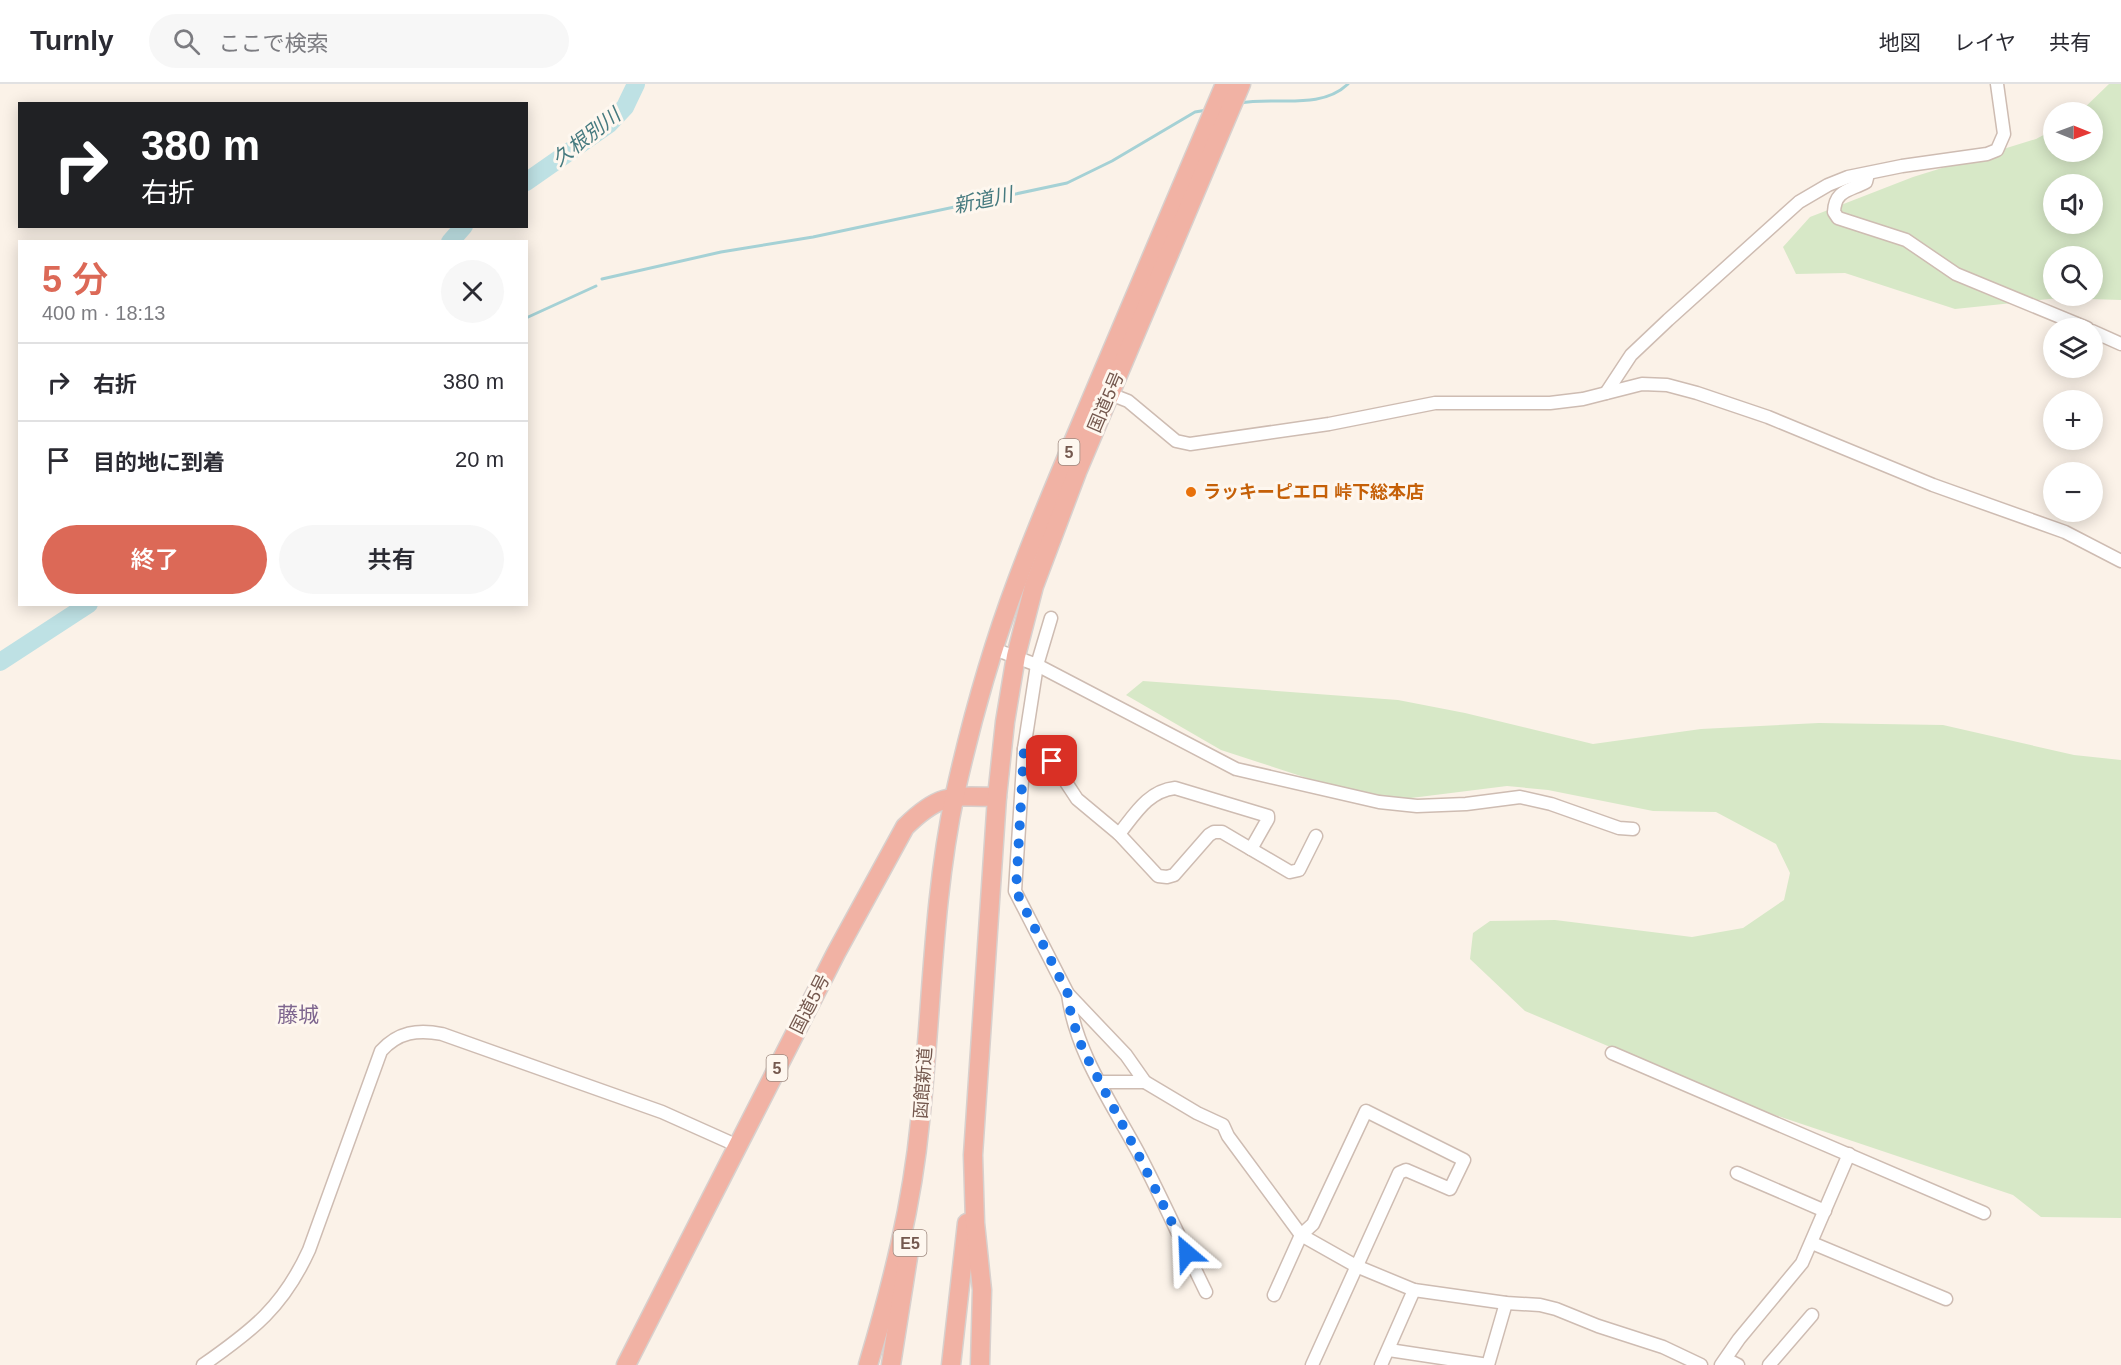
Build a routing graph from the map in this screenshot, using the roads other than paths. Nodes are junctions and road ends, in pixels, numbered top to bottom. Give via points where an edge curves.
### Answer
1 (1997, 84) edge
2 (1231, 88) edge
3 (1868, 174) junction
4 (2063, 318) edge
5 (2103, 336) edge
6 (2121, 344) edge
7 (1103, 391) junction
8 (1606, 393) junction
9 (2121, 561) edge
10 (1051, 618) dead end
11 (994, 648) junction
12 (1016, 656) junction
13 (1037, 665) junction
14 (1024, 749) junction
15 (955, 796) junction
16 (997, 797) junction
17 (1633, 830) dead end
18 (1119, 834) junction
19 (1316, 836) dead end
20 (1251, 849) junction
21 (1016, 891) junction
22 (990, 892) junction
23 (1068, 994) junction
24 (1612, 1053) dead end
25 (1100, 1082) junction
26 (1145, 1082) junction
27 (921, 1120) junction
28 (738, 1146) junction
29 (1849, 1154) junction
30 (973, 1155) junction
31 (1737, 1173) dead end
32 (1825, 1211) junction
33 (1984, 1213) dead end
34 (1301, 1235) junction
35 (1812, 1243) junction
36 (1356, 1266) junction
37 (1414, 1290) junction
38 (1206, 1292) dead end
39 (1274, 1295) dead end
40 (1946, 1299) dead end
41 (1506, 1303) junction
42 (1812, 1315) dead end
43 (1389, 1350) junction
44 (1724, 1362) edge
45 (203, 1365) edge
46 (626, 1365) edge
47 (868, 1365) edge
48 (891, 1365) edge
49 (951, 1365) edge
50 (980, 1365) edge
51 (1312, 1365) edge
52 (1381, 1365) edge
53 (1488, 1365) edge
54 (1701, 1365) edge
55 (1738, 1365) edge
56 (1769, 1365) edge

1 - 3 street via 2004,134 1997,150
2 - 7 highway, 国道5号 / 5
3 - 4 street via 1866,182 1842,192 1836,199 1833,212 1838,218 1905,240 1956,273
3 - 8 street via 1828,184 1799,202 1631,356
5 - 6 street
7 - 8 street via 1128,401 1176,441 1190,444 1329,424 1435,403 1550,403
7 - 11 highway, 国道5号 / 5 via 1030,547
7 - 12 highway, 国道5号 / 5 via 1034,585
8 - 9 street via 1642,384 1697,393 2065,532
10 - 13 street
11 - 12 street
11 - 15 highway, 国道5号 / 5
12 - 13 street
12 - 16 highway, 国道5号 / 5
13 - 14 street
13 - 17 street via 1236,769 1379,802 1417,806 1520,797
14 - 18 street via 1041,752 1052,761 1077,799
14 - 21 street
15 - 16 highway, 国道5号 / 5
15 - 27 highway, 函館新道 / 5 via 933,956
15 - 28 highway, 国道5号 / 5 via 921,810 905,827 836,952
16 - 22 highway, 5
18 - 20 street via 1158,876 1173,875 1214,832 1222,832
18 - 20 street via 1145,801 1164,789 1175,788 1268,816
19 - 20 street via 1296,872
21 - 22 street
21 - 23 street
22 - 30 highway, 5
23 - 25 street via 1083,1050
23 - 26 street via 1126,1055
24 - 29 street
25 - 26 street
25 - 38 street
26 - 34 street via 1223,1125
27 - 47 highway, 函館新道 / 5 via 901,1247
27 - 48 highway, E5 via 907,1265
28 - 45 street via 662,1112 442,1034 421,1031 399,1035 381,1051 297,1277 273,1309
28 - 46 highway, 国道5号 / 5
29 - 32 street
29 - 33 street
30 - 49 highway
30 - 50 highway, 5 via 982,1290
31 - 32 street
32 - 35 street
34 - 36 street
34 - 36 street via 1313,1224 1366,1112 1464,1160 1450,1189 1407,1170 1399,1173
34 - 39 street
35 - 40 street
35 - 44 street via 1802,1263
36 - 37 street
36 - 51 street
37 - 41 street
37 - 43 street
41 - 53 street
41 - 54 street via 1556,1309 1663,1347
42 - 56 street
43 - 52 street
43 - 53 street
44 - 55 street

